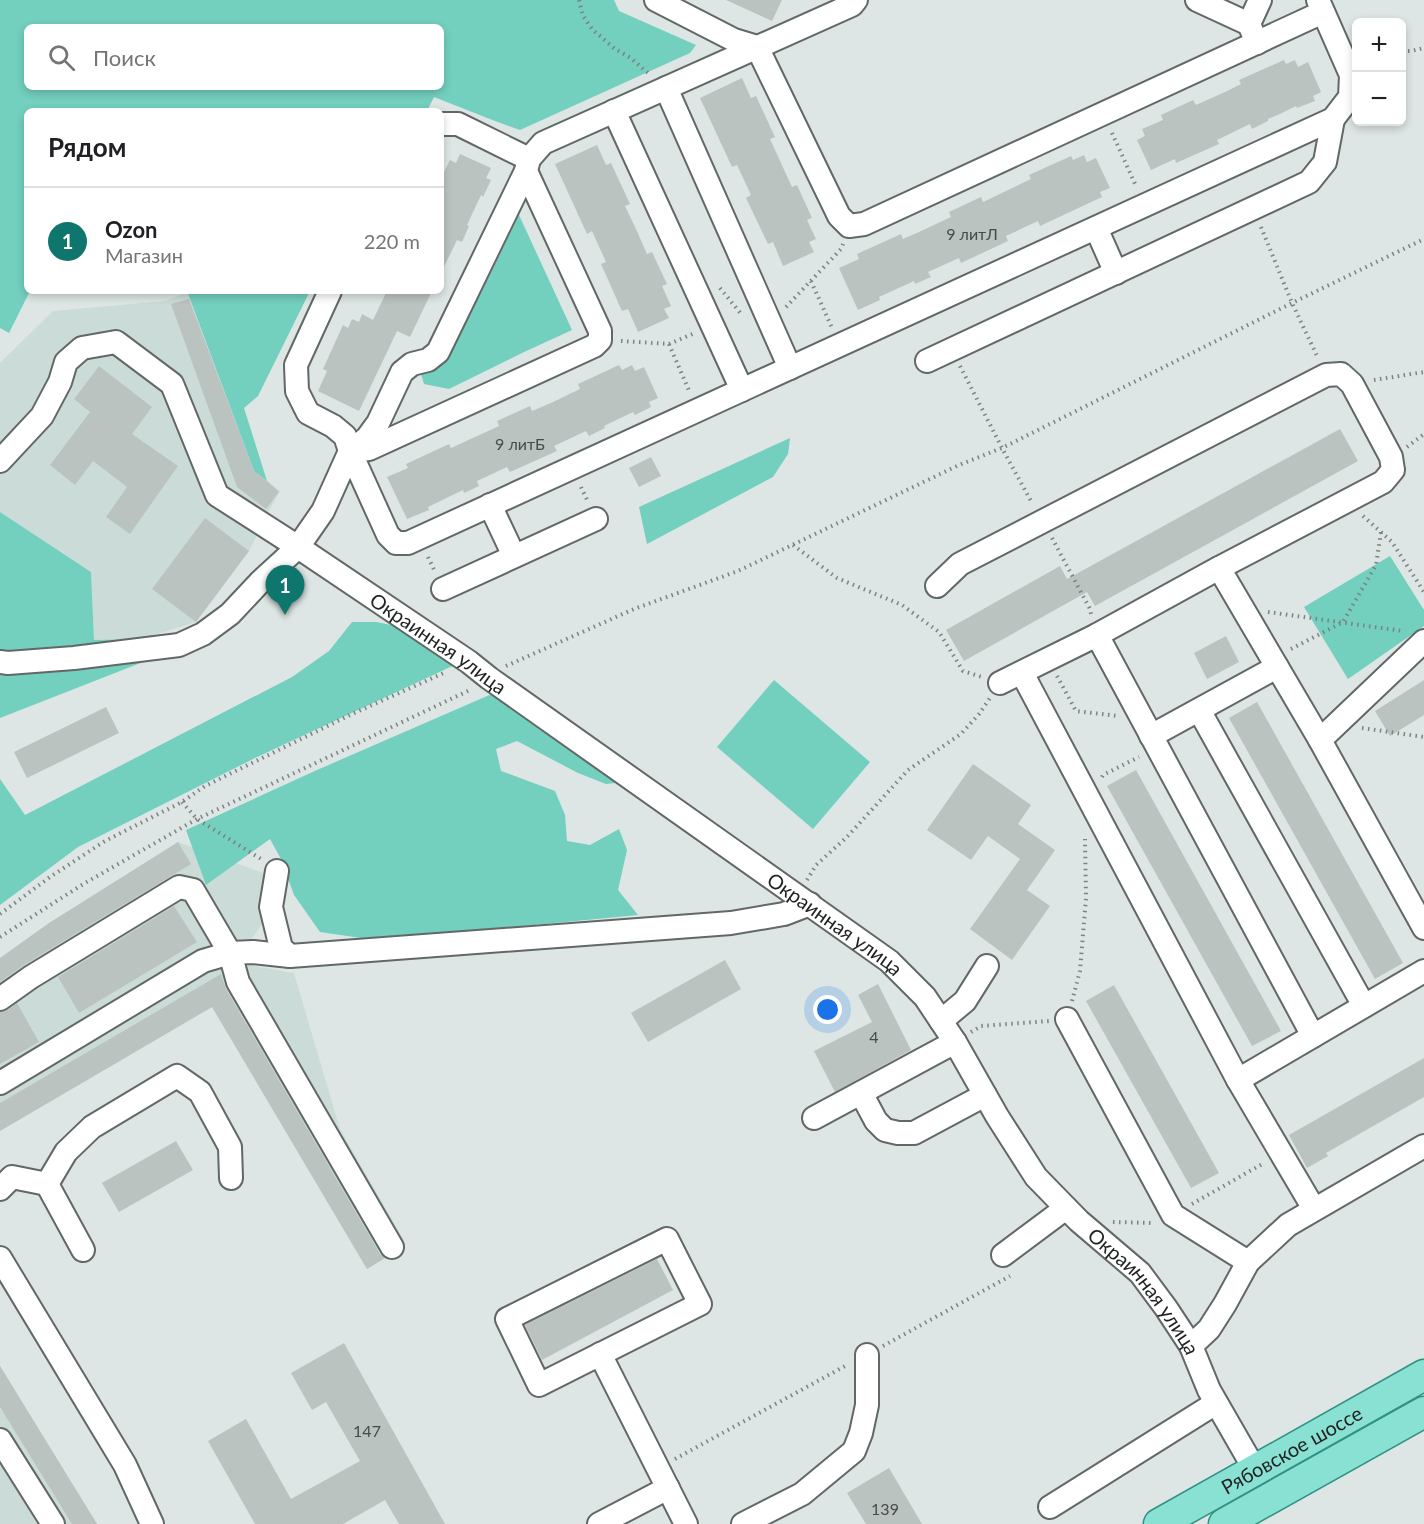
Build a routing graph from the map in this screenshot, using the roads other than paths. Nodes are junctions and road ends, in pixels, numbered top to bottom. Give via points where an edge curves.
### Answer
1 (656, 0) edge
2 (856, 0) edge
3 (1197, 0) edge
4 (1260, 0) edge
5 (1321, 6) edge
6 (1253, 34) junction
7 (757, 47) junction
8 (666, 88) junction
9 (614, 111) junction
10 (1333, 119) junction
11 (444, 124) edge
12 (528, 165) junction
13 (1096, 228) junction
14 (1116, 273) junction
15 (329, 294) edge
16 (927, 361) dead end
17 (790, 368) junction
18 (742, 390) junction
19 (350, 451) junction
20 (0, 461) edge
21 (490, 505) junction
22 (596, 519) road end
23 (298, 547) junction
24 (514, 556) junction
25 (1219, 568) junction
26 (937, 586) dead end
27 (443, 589) road end
28 (1097, 635) junction
29 (1422, 644) edge
30 (0, 662) edge
31 (1275, 663) junction
32 (1022, 673) junction
33 (1000, 683) road end
34 (1199, 710) junction
35 (1150, 734) junction
36 (1320, 741) junction
37 (277, 871) road end
38 (804, 900) junction
39 (1424, 928) edge
40 (230, 953) junction
41 (290, 956) junction
42 (987, 966) dead end
43 (1424, 971) edge
44 (0, 999) edge
45 (1364, 1006) junction
46 (1067, 1019) road end
47 (941, 1022) junction
48 (1314, 1036) junction
49 (955, 1042) junction
50 (1238, 1080) junction
51 (0, 1083) edge
52 (861, 1093) junction
53 (985, 1095) junction
54 (814, 1118) dead end
55 (1424, 1146) edge
56 (231, 1178) dead end
57 (46, 1184) junction
58 (0, 1189) edge
59 (1314, 1209) junction
60 (1072, 1214) junction
61 (392, 1247) dead end
62 (83, 1250) dead end
63 (0, 1258) edge
64 (1248, 1262) junction
65 (1009, 1263) road end
66 (1191, 1346) junction
67 (600, 1354) junction
68 (867, 1355) road end
69 (1424, 1375) edge
70 (1216, 1403) junction
71 (1424, 1412) edge
72 (0, 1440) edge
73 (1255, 1470) junction
74 (663, 1478) junction
75 (1050, 1507) dead end
76 (53, 1524) edge
77 (152, 1524) edge
78 (599, 1524) edge
79 (686, 1524) edge
80 (743, 1524) edge
81 (1159, 1524) edge
82 (1224, 1524) edge

1 - 7 street via 734,40
2 - 7 street
3 - 6 street
4 - 6 street
5 - 6 street
5 - 10 street via 1352,75 1350,97
6 - 7 street via 1103,114 864,224 849,226 839,216
7 - 8 street
8 - 9 street
8 - 17 street
9 - 12 street via 543,143
9 - 18 street
10 - 13 street
10 - 14 street via 1325,162 1309,182
11 - 12 street via 458,123
12 - 19 street via 438,352 402,372 378,423
12 - 19 street via 600,331 600,340 369,449
13 - 14 street
13 - 17 street
14 - 16 street
15 - 19 street via 296,365 297,391 308,413 345,436
17 - 18 street
18 - 21 street
19 - 21 street via 388,535 396,543 408,543
19 - 23 street via 323,511
20 - 23 street, Окраинная улица via 42,416 66,362 81,348 116,342 172,384 217,495
21 - 24 street
22 - 24 street
23 - 30 street via 230,614 203,634 179,645 75,658
23 - 38 street, Окраинная улица via 469,662
24 - 27 street
25 - 26 street via 1383,482 1393,470 1391,457 1352,384 1341,374 1326,375 960,564
25 - 28 street
25 - 31 street
28 - 32 street
28 - 35 street
29 - 36 street
31 - 34 street
31 - 36 street
32 - 33 street
32 - 50 street
34 - 35 street
34 - 45 street
35 - 48 street
36 - 39 street
37 - 41 street via 271,907 281,948
38 - 41 street via 784,914 731,923
38 - 47 street, Окраинная улица via 889,962 925,997
40 - 41 street
40 - 44 street via 194,890 179,887
40 - 51 street via 203,961
40 - 61 street via 238,982
42 - 47 street via 965,1001
43 - 45 street
45 - 48 street
46 - 64 street via 1173,1215
47 - 49 street, Окраинная улица
48 - 50 street
49 - 52 street
49 - 53 street, Окраинная улица
50 - 59 street
52 - 53 street via 876,1121 885,1130 898,1133 914,1133
52 - 54 street
53 - 60 street, Окраинная улица via 1036,1177
55 - 59 street
56 - 57 street via 230,1147 200,1092 177,1077 92,1128 66,1152
57 - 58 street via 12,1177
57 - 62 street
59 - 64 street via 1288,1225
60 - 65 street
60 - 66 street, Окраинная улица via 1140,1273
63 - 77 street via 125,1465
64 - 66 street via 1209,1329
66 - 70 street, Окраинная улица
67 - 67 street via 539,1384 507,1319 667,1239 700,1304
67 - 74 street
68 - 80 street via 867,1405 855,1451 802,1494
69 - 73 main road, Рябовское шоссе
70 - 73 street, Окраинная улица
70 - 75 street via 1098,1470
71 - 82 main road, Рябовское шоссе
72 - 76 street
73 - 81 main road, Рябовское шоссе
74 - 78 street
74 - 79 street

